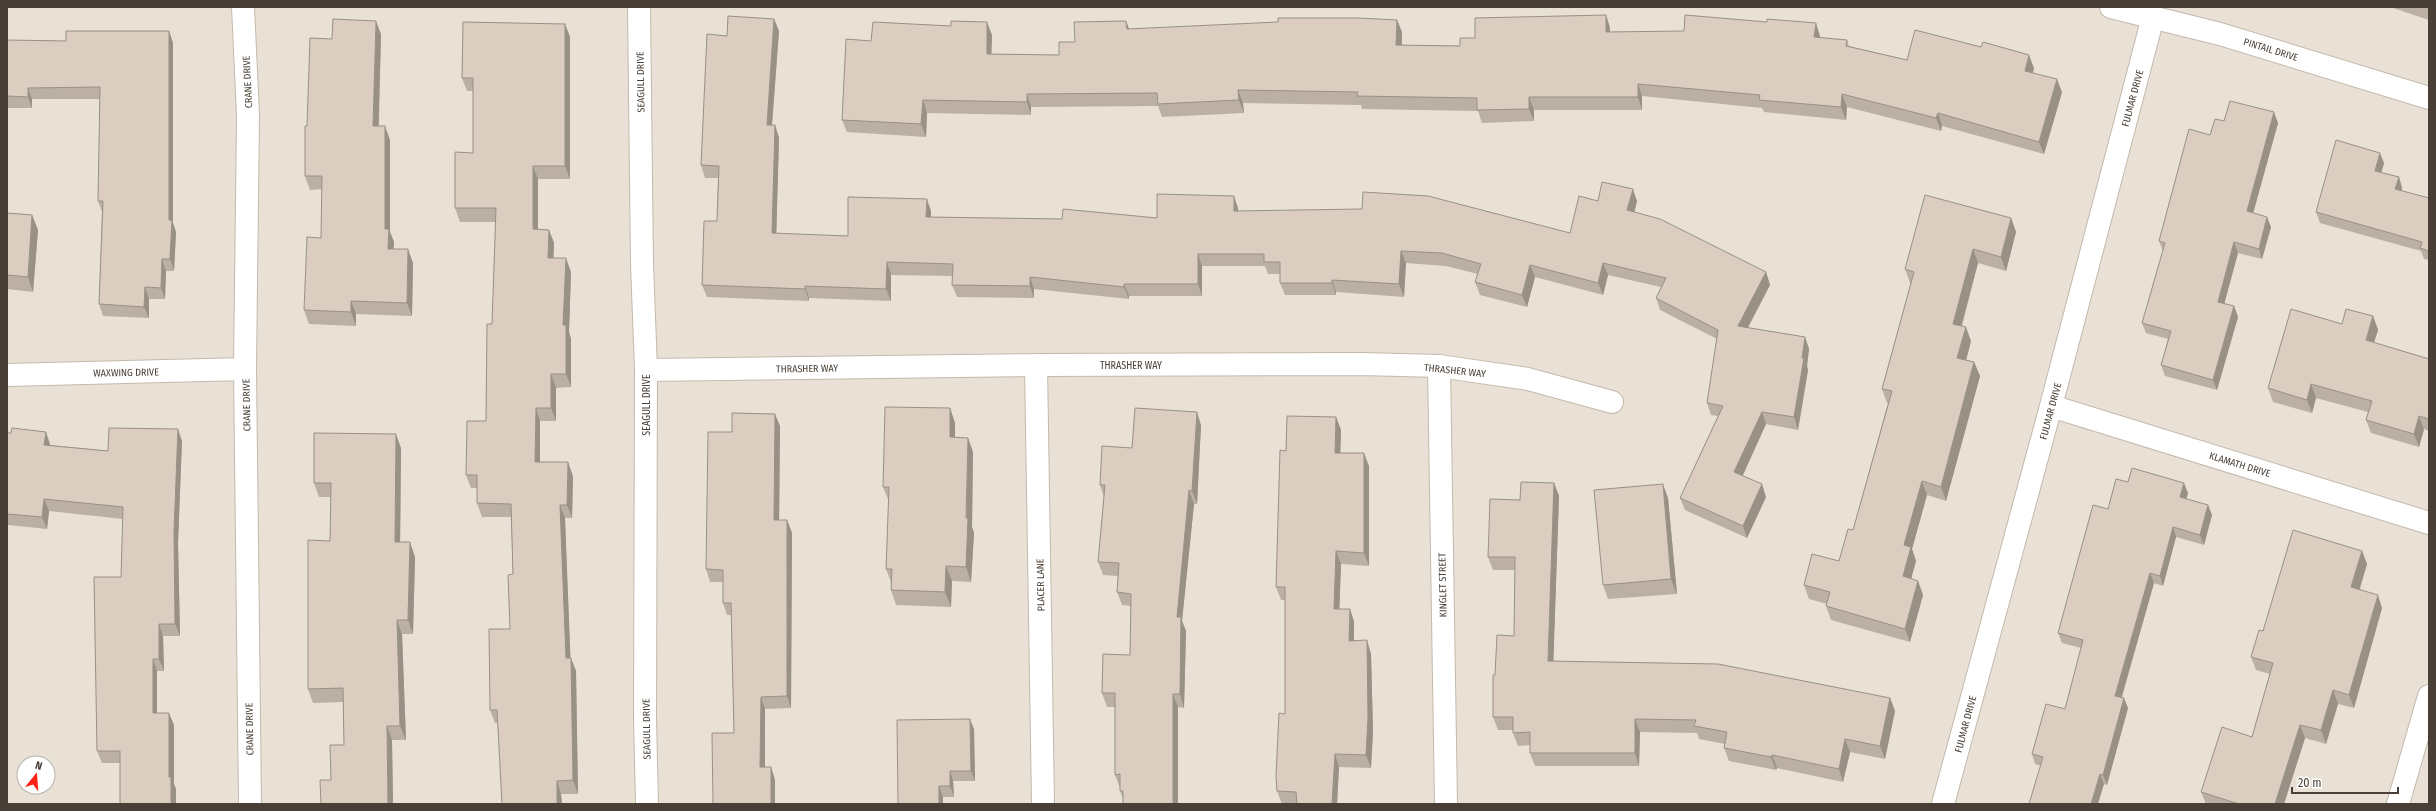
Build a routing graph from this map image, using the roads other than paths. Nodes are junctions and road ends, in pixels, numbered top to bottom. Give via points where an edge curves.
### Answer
1 (243, 7) edge
2 (639, 7) edge
3 (2111, 7) edge
4 (2153, 18) junction
5 (2429, 98) edge
6 (1036, 365) junction
7 (1439, 366) junction
8 (245, 369) junction
9 (646, 370) junction
10 (7, 375) edge
11 (1612, 402) dead end
12 (2052, 406) junction
13 (2429, 523) edge
14 (2429, 696) edge
15 (250, 804) edge
16 (648, 804) edge
17 (1043, 804) edge
18 (1446, 804) edge
19 (1943, 804) edge
20 (2398, 804) edge

1 - 8 street, CRANE DRIVE via 248,115
2 - 9 street, SEAGULL DRIVE
3 - 4 street, PINTAIL DRIVE
4 - 5 street, PINTAIL DRIVE via 2220,34
4 - 12 street, FULMAR DRIVE
6 - 7 street, THRASHER WAY
6 - 9 street, THRASHER WAY
6 - 17 street, PLACER LANE
7 - 11 street, THRASHER WAY via 1528,379
7 - 18 street, KINGLET STREET
8 - 10 street, WAXWING DRIVE
8 - 15 street, CRANE DRIVE
9 - 16 street, SEAGULL DRIVE via 645,718
12 - 13 street, KLAMATH DRIVE
12 - 19 street, FULMAR DRIVE
14 - 20 street

